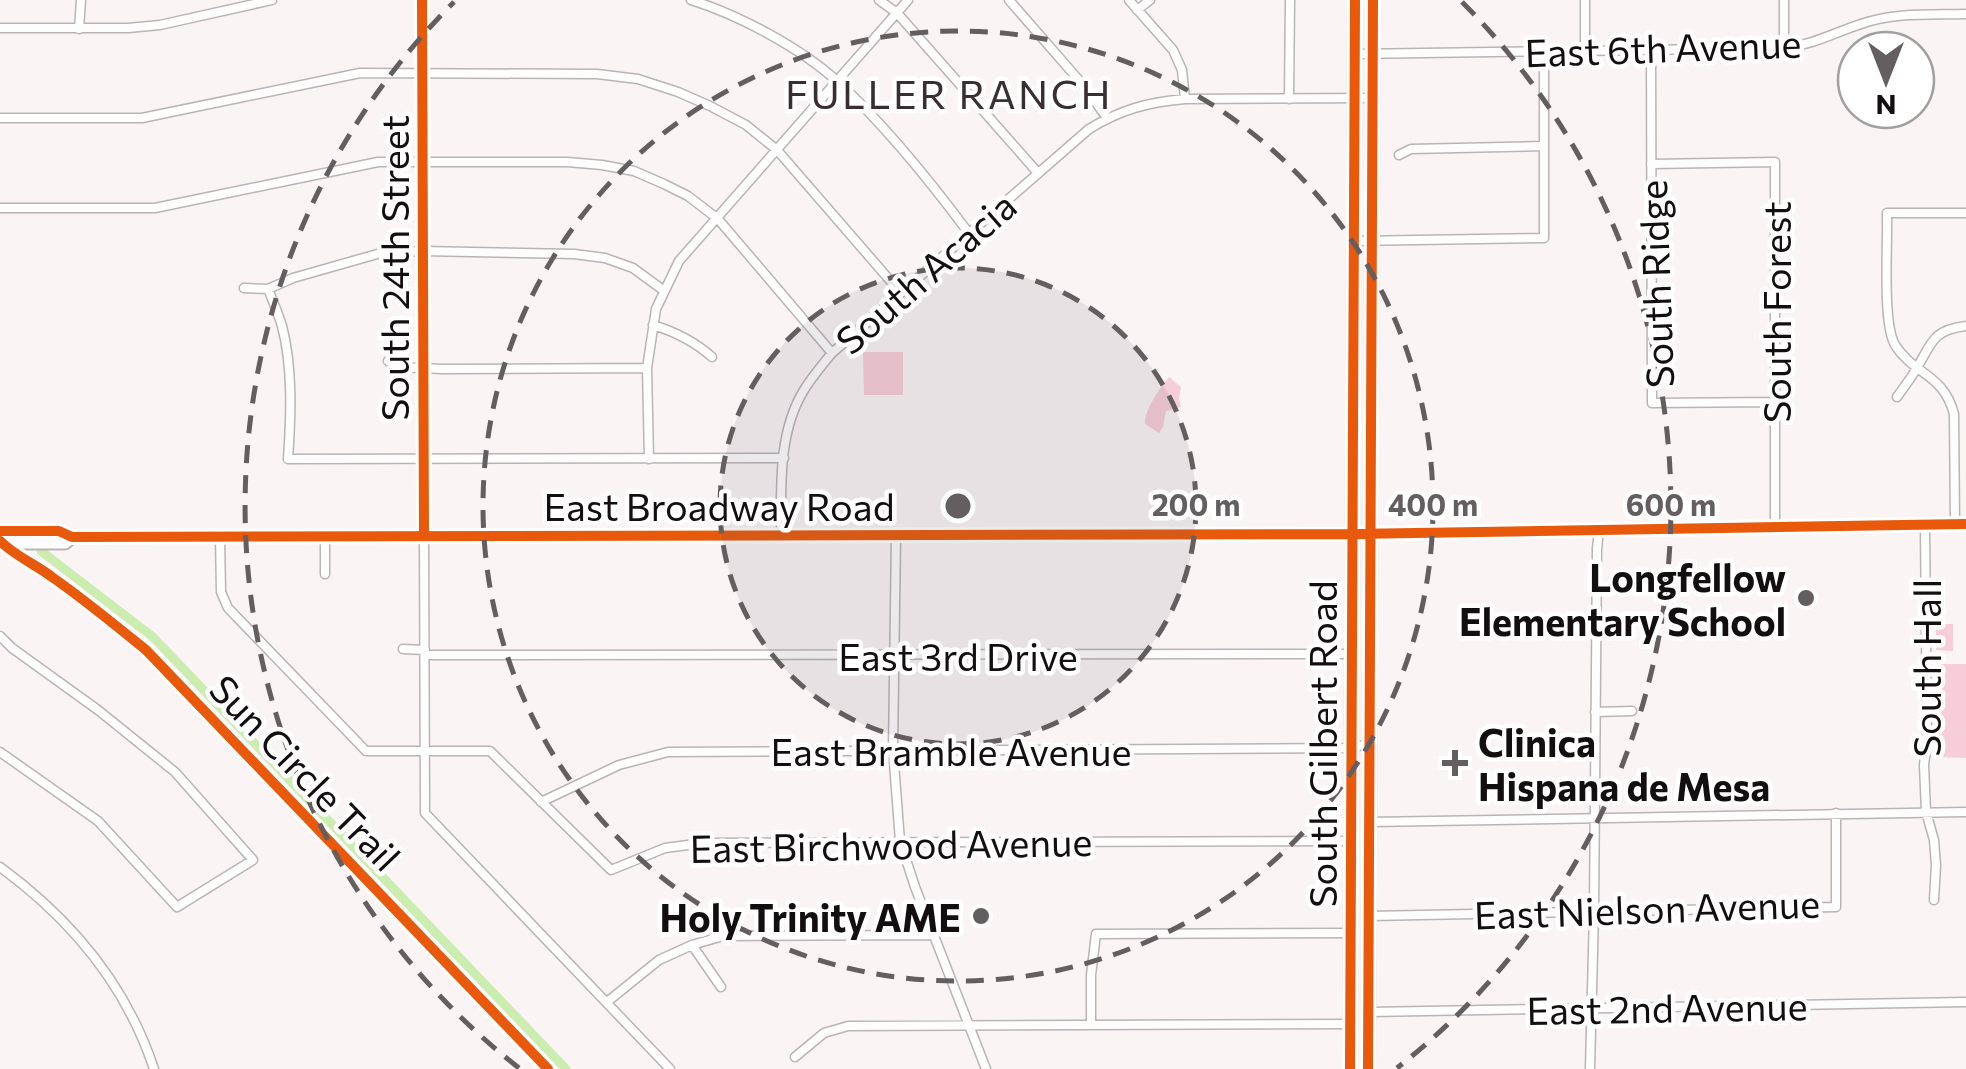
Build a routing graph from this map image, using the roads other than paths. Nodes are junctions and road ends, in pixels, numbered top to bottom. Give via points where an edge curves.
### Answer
1 (81, 0) edge
2 (272, 0) edge
3 (422, 0) edge
4 (691, 0) edge
5 (880, 0) edge
6 (908, 0) edge
7 (1009, 0) edge
8 (1128, 0) edge
9 (1150, 0) edge
10 (1290, 0) edge
11 (1355, 0) edge
12 (1373, 0) edge
13 (1585, 0) edge
14 (1784, 0) edge
15 (1137, 10) junction
16 (897, 13) junction
17 (1966, 14) edge
18 (0, 28) edge
19 (78, 28) junction
20 (1784, 48) junction
21 (1585, 49) junction
22 (1652, 49) junction
23 (1544, 52) junction
24 (1355, 54) junction
25 (1373, 54) junction
26 (422, 72) junction
27 (836, 80) junction
28 (1290, 98) junction
29 (1355, 98) junction
30 (1373, 98) junction
31 (1185, 99) junction
32 (0, 118) edge
33 (1107, 118) junction
34 (1544, 146) junction
35 (778, 150) junction
36 (1400, 155) dead end
37 (423, 162) junction
38 (1651, 164) junction
39 (1038, 173) junction
40 (0, 208) edge
41 (1966, 213) edge
42 (718, 219) junction
43 (968, 232) junction
44 (1372, 240) junction
45 (1354, 241) junction
46 (422, 251) junction
47 (1353, 273) junction
48 (244, 288) dead end
49 (268, 289) junction
50 (663, 290) junction
51 (900, 292) junction
52 (1371, 311) junction
53 (653, 325) junction
54 (1966, 326) edge
55 (1352, 334) junction
56 (832, 352) junction
57 (712, 357) dead end
58 (388, 360) dead end
59 (423, 368) junction
60 (647, 368) junction
61 (1917, 368) junction
62 (1372, 396) junction
63 (1897, 397) dead end
64 (1775, 402) junction
65 (784, 458) junction
66 (649, 459) junction
67 (423, 460) junction
68 (1960, 524) edge
69 (1925, 525) junction
70 (1775, 527) junction
71 (1599, 530) junction
72 (0, 531) edge
73 (1372, 533) junction
74 (1352, 534) junction
75 (781, 535) junction
76 (424, 536) junction
77 (896, 536) junction
78 (72, 537) junction
79 (220, 537) junction
80 (325, 537) junction
81 (4, 543) edge
82 (325, 574) dead end
83 (0, 636) edge
84 (403, 650) dead end
85 (425, 652) junction
86 (1351, 654) junction
87 (894, 655) junction
88 (564, 656) junction
89 (564, 670) dead end
90 (1596, 712) junction
91 (1632, 712) dead end
92 (1370, 743) junction
93 (1352, 748) junction
94 (424, 750) junction
95 (893, 750) junction
96 (1, 755) edge
97 (541, 802) junction
98 (1926, 812) junction
99 (1966, 812) edge
100 (1836, 813) junction
101 (1596, 818) junction
102 (1370, 822) junction
103 (900, 841) junction
104 (1352, 842) junction
105 (0, 866) edge
106 (1934, 900) dead end
107 (1594, 912) junction
108 (1369, 916) junction
109 (1351, 933) junction
110 (935, 935) junction
111 (692, 944) junction
112 (721, 988) dead end
113 (607, 1002) junction
114 (1966, 1002) edge
115 (1593, 1008) junction
116 (1369, 1012) junction
117 (1350, 1024) junction
118 (970, 1025) junction
119 (1091, 1025) junction
120 (795, 1057) dead end
121 (154, 1069) edge
122 (670, 1069) edge
123 (986, 1069) edge
124 (1350, 1069) edge
125 (1368, 1069) edge
126 (1590, 1069) edge

1 - 19 street
2 - 19 street via 160,25
3 - 26 street, South 24th Street
4 - 27 street via 746,22
5 - 16 street
6 - 16 street
7 - 33 street
8 - 15 street
9 - 15 street
10 - 28 street
11 - 24 main road, South Gilbert Road
12 - 25 main road, South Gilbert Road
13 - 21 street
14 - 20 street
15 - 31 street via 1173,50
16 - 27 street
16 - 39 street
17 - 20 street, East 6th Avenue via 1883,18
18 - 19 street
20 - 22 street, East 6th Avenue
21 - 22 street, East 6th Avenue
21 - 23 street, East 6th Avenue
22 - 38 street, South Ridge
23 - 25 street, East 6th Avenue
23 - 34 street
24 - 25 street, East 6th Avenue
24 - 29 main road, South Gilbert Road
25 - 30 main road, South Gilbert Road
26 - 32 street via 360,73 142,118
26 - 35 street via 638,79 710,106
26 - 37 street, South 24th Street
27 - 35 street
27 - 43 street
28 - 29 street, South Acacia
28 - 31 street, South Acacia
29 - 30 street, South Acacia
29 - 45 main road, South Gilbert Road
30 - 44 main road, South Gilbert Road
31 - 33 street, South Acacia via 1142,104
33 - 39 street, South Acacia
34 - 36 street via 1411,148
34 - 44 street via 1544,238
35 - 42 street
35 - 51 street
37 - 40 street via 350,166 155,208
37 - 42 street via 602,165 664,184
37 - 46 street, South 24th Street
38 - 64 street, South Ridge via 1652,403
38 - 64 street, South Forest via 1775,162
39 - 43 street, South Acacia
41 - 61 street, South Hall via 1887,213 1892,340
42 - 50 street via 679,261
42 - 56 street
43 - 51 street, South Acacia
44 - 45 street
44 - 52 main road, South Gilbert Road
45 - 47 main road, South Gilbert Road
46 - 49 street via 381,253
46 - 50 street via 604,258 633,268
46 - 59 street, South 24th Street
47 - 52 main road via 1362,306
47 - 55 main road, South Gilbert Road
48 - 49 street
49 - 67 street via 288,358 288,459
50 - 53 street
51 - 56 street, South Acacia
52 - 62 main road, South Gilbert Road
53 - 57 street via 694,341
53 - 60 street
54 - 61 street via 1938,334
55 - 62 main road via 1362,338
55 - 74 main road, South Gilbert Road
56 - 65 street, South Acacia via 794,409
58 - 59 street
59 - 60 street
59 - 67 street, South 24th Street
60 - 66 street
61 - 63 street
61 - 68 street, South Hall via 1950,400 1954,414
62 - 73 main road, South Gilbert Road
64 - 70 street, South Forest
65 - 66 street
65 - 75 street, South Acacia
66 - 67 street
67 - 76 street, South 24th Street
68 - 69 main road, East Broadway Road
69 - 70 main road, East Broadway Road
69 - 98 street, South Hall
70 - 71 main road, East Broadway Road
71 - 73 main road, East Broadway Road
71 - 90 street
72 - 78 main road, East Broadway Road
73 - 74 main road, East Broadway Road
73 - 92 main road, South Gilbert Road
74 - 77 main road, East Broadway Road
74 - 86 main road, South Gilbert Road
75 - 76 main road, East Broadway Road
75 - 77 main road, East Broadway Road
76 - 80 main road, East Broadway Road
76 - 85 street, South 24th Street
77 - 87 street
78 - 79 main road, East Broadway Road
78 - 81 main road, East Broadway Road via 65,543
79 - 80 main road, East Broadway Road
79 - 94 street, East Birchwood Avenue via 221,592 228,608 366,751
80 - 82 street
83 - 96 street via 175,772 253,860 177,907 98,822
84 - 85 street, East 3rd Drive
85 - 88 street, East 3rd Drive
85 - 94 street, South 24th Street
86 - 87 street, East 3rd Drive
86 - 93 main road, South Gilbert Road
87 - 88 street, East 3rd Drive
87 - 95 street
88 - 89 street
90 - 91 street
90 - 101 street
92 - 93 street, East Bramble Avenue
92 - 102 main road, South Gilbert Road
93 - 95 street, East Bramble Avenue
93 - 104 main road, South Gilbert Road
94 - 97 street, East Birchwood Avenue via 490,751
94 - 113 street, South 24th Street via 425,814
95 - 97 street, East Bramble Avenue via 668,752 620,764
95 - 103 street
97 - 103 street, East Birchwood Avenue via 611,870 665,848 703,843
98 - 99 street
98 - 100 street
98 - 106 street, South Hall via 1934,840
100 - 101 street
100 - 107 street, East Nielson Avenue via 1836,907
101 - 102 street
101 - 107 street
102 - 108 main road, South Gilbert Road
103 - 104 street, East Birchwood Avenue
103 - 110 street
104 - 109 main road, South Gilbert Road
105 - 121 street via 62,918 100,963
107 - 108 street, East Nielson Avenue
107 - 115 street
108 - 116 main road, South Gilbert Road
109 - 117 main road, South Gilbert Road
109 - 119 street via 1096,934
110 - 111 street via 723,936
110 - 118 street
111 - 112 street
111 - 113 street via 658,960
113 - 122 street
114 - 115 street, East 2nd Avenue
115 - 116 street, East 2nd Avenue
115 - 126 street
116 - 125 main road, South Gilbert Road
117 - 119 street
117 - 124 main road, South Gilbert Road
118 - 119 street
118 - 120 street via 848,1026 824,1033
118 - 123 street

